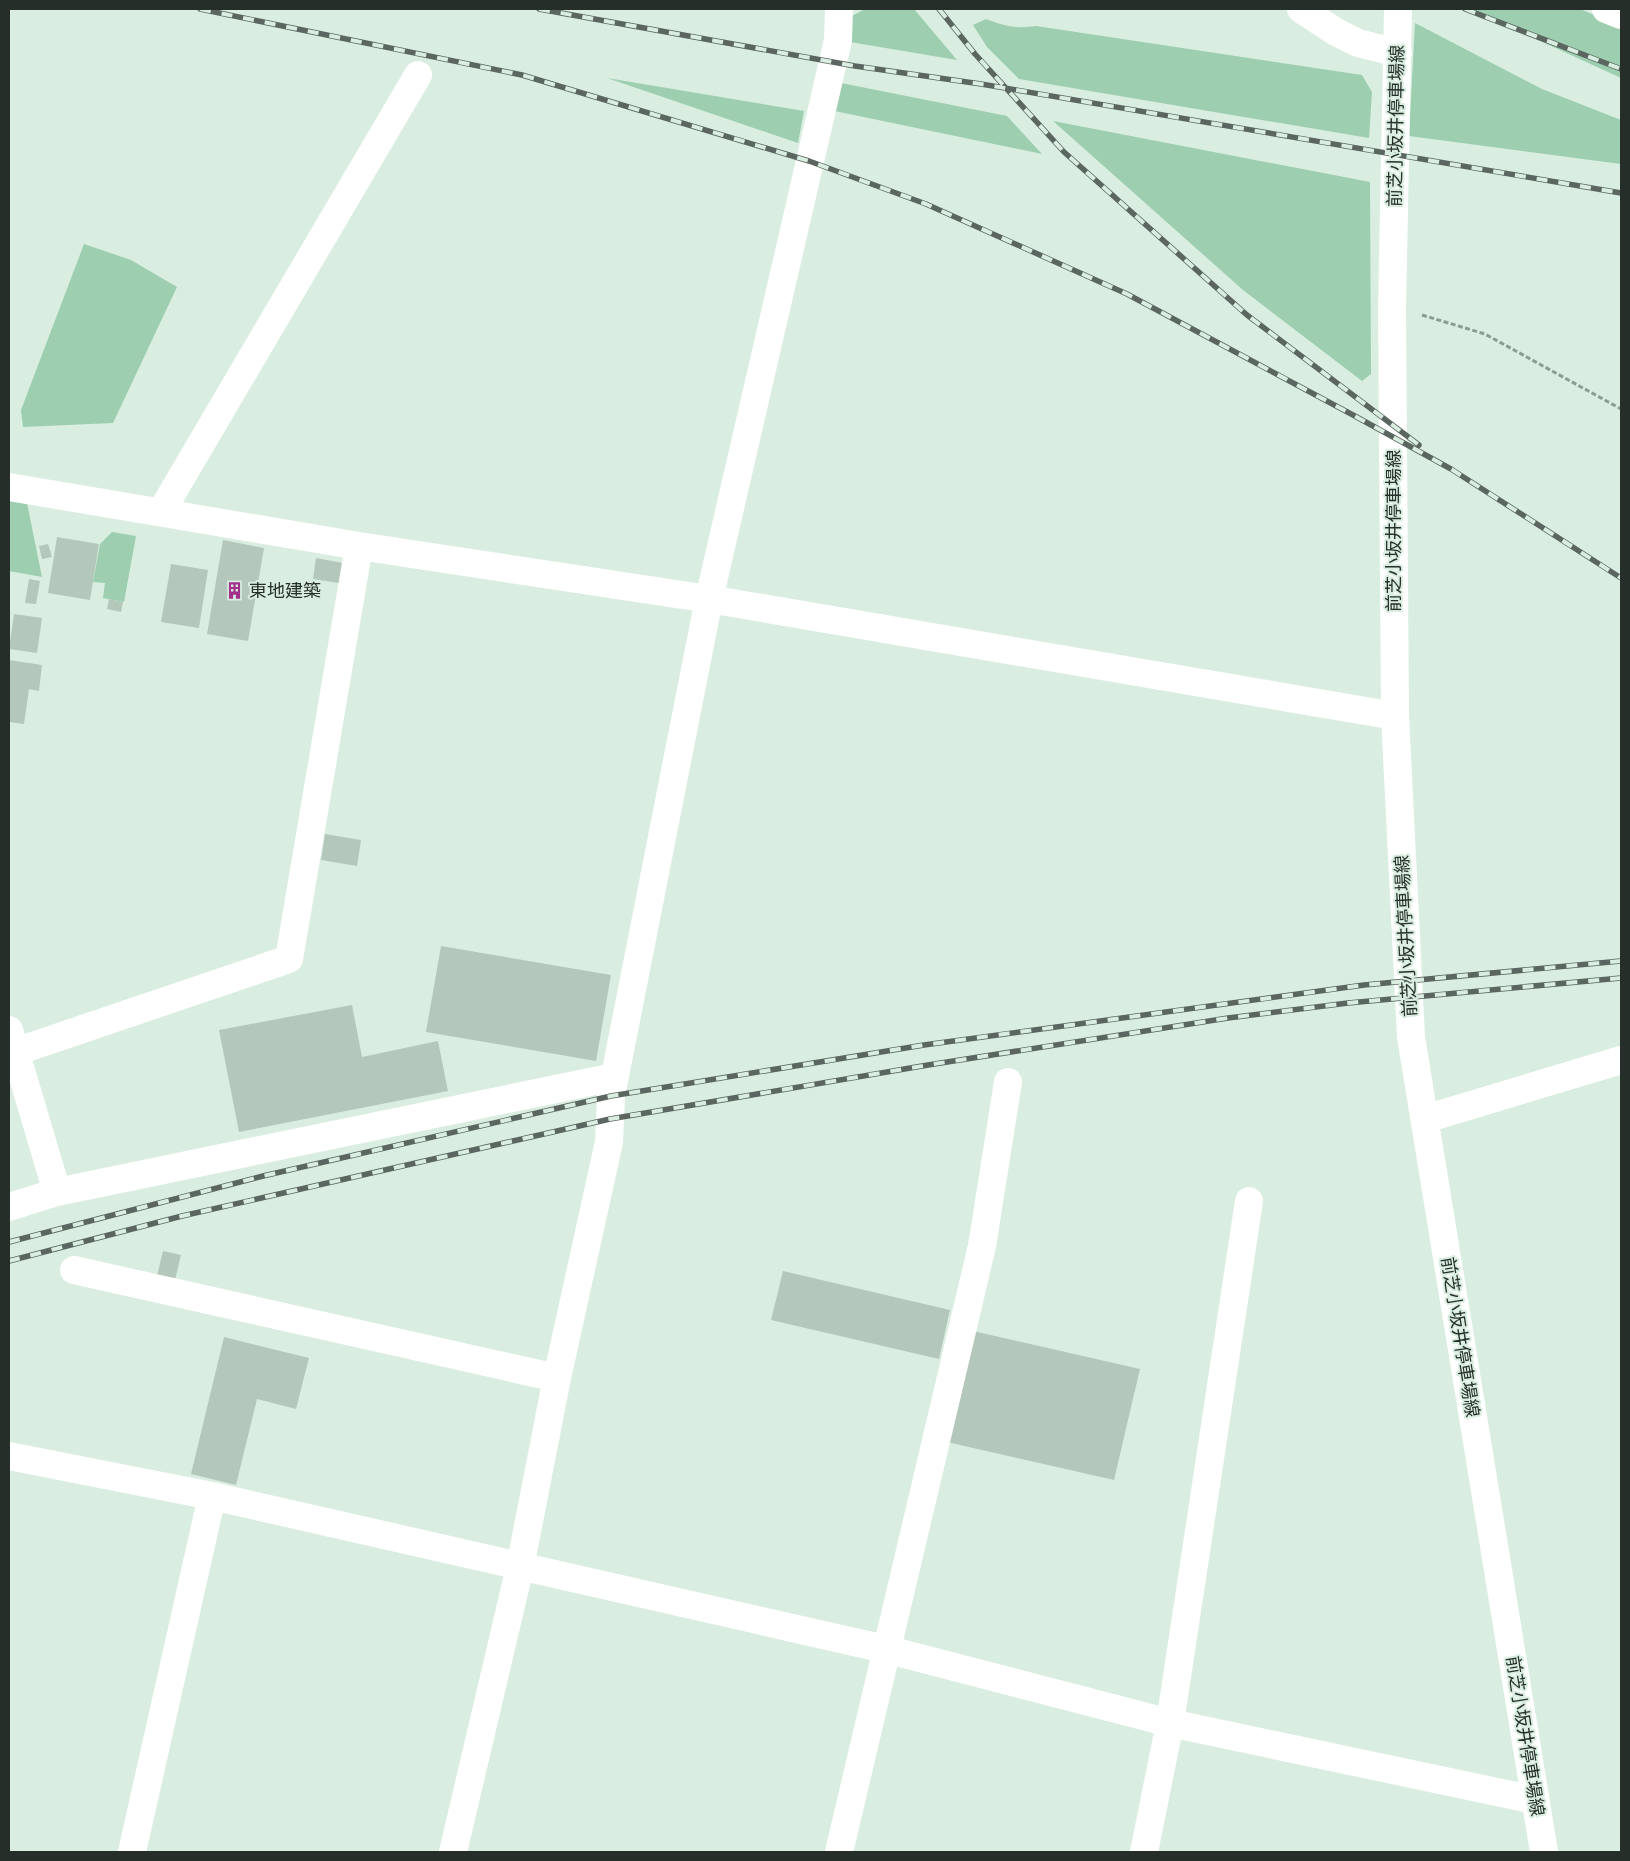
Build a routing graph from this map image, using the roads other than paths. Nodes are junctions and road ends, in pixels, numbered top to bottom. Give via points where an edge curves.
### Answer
1 (839, 9) edge
2 (1301, 9) edge
3 (1398, 9) edge
4 (1606, 9) edge
5 (1621, 15) edge
6 (1398, 53) junction
7 (418, 75) dead end
8 (9, 487) edge
9 (162, 512) junction
10 (359, 546) junction
11 (708, 599) junction
12 (1395, 716) junction
13 (11, 1046) edge
14 (1621, 1060) edge
15 (614, 1077) junction
16 (1008, 1082) dead end
17 (1425, 1119) junction
18 (57, 1192) junction
19 (1250, 1201) dead end
20 (9, 1207) edge
21 (74, 1270) dead end
22 (557, 1378) junction
23 (9, 1456) edge
24 (212, 1496) junction
25 (520, 1567) junction
26 (885, 1649) junction
27 (1170, 1723) junction
28 (1535, 1800) junction
29 (132, 1852) edge
30 (452, 1852) edge
31 (838, 1852) edge
32 (1144, 1852) edge
33 (1544, 1852) edge

1 - 11 street via 838,40
2 - 6 street via 1358,43
3 - 6 street, 前芝小坂井停車場線
4 - 5 street
6 - 12 street, 前芝小坂井停車場線 via 1392,308
7 - 9 street
8 - 9 street
9 - 10 street
10 - 11 street
10 - 13 street via 289,959
11 - 12 street
11 - 15 street
12 - 17 street, 前芝小坂井停車場線 via 1411,1037
13 - 18 street
14 - 17 street
15 - 18 street
15 - 22 street via 609,1142
16 - 26 street via 982,1246
17 - 28 street, 前芝小坂井停車場線
18 - 20 street
19 - 27 street
21 - 22 street
22 - 25 street
23 - 24 street
24 - 25 street
24 - 29 street
25 - 26 street
25 - 30 street
26 - 27 street
26 - 31 street
27 - 28 street
27 - 32 street
28 - 33 street, 前芝小坂井停車場線

